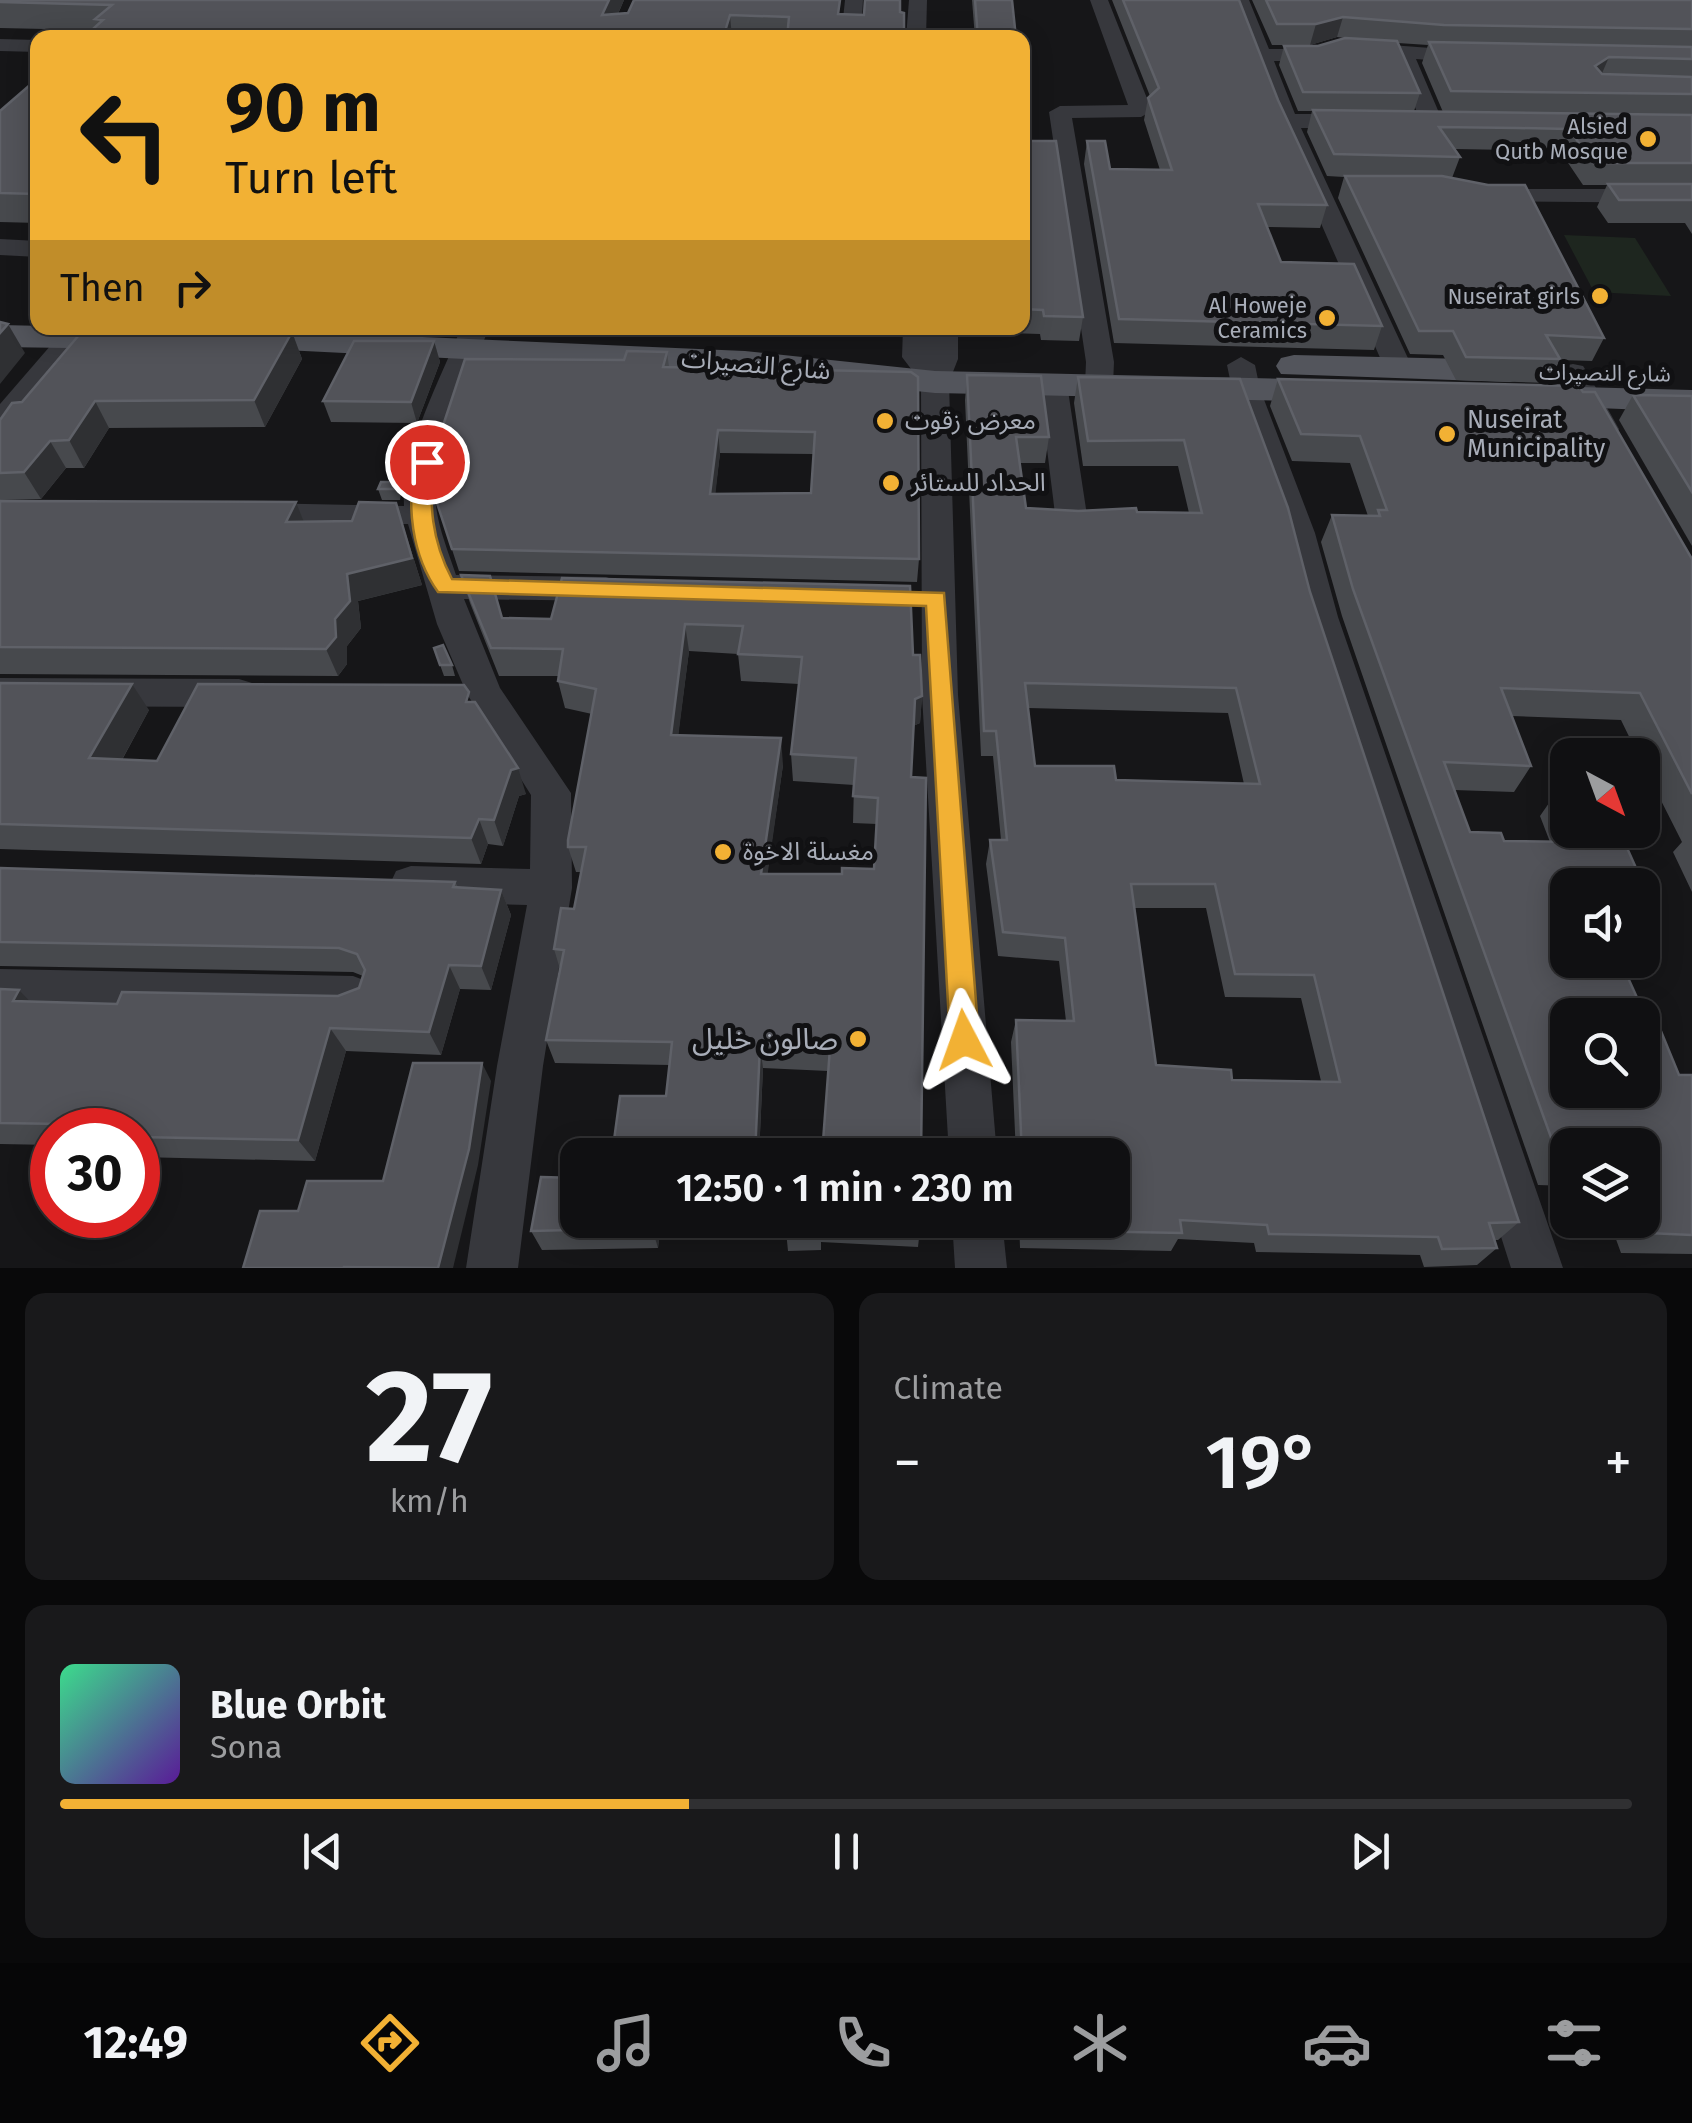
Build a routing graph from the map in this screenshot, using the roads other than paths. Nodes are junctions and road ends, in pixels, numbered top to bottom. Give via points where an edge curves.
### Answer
1 (854, 0) edge
2 (918, 0) edge
3 (1099, 0) edge
4 (1240, 0) edge
5 (851, 30) edge
6 (916, 30) edge
7 (0, 44) edge
8 (30, 46) edge
9 (1402, 50) junction
10 (1260, 55) junction
11 (1490, 57) edge
12 (1287, 120) junction
13 (1378, 121) edge
14 (1433, 122) edge
15 (1465, 193) edge
16 (1692, 196) edge
17 (0, 247) edge
18 (30, 249) edge
19 (0, 318) edge
20 (30, 318) edge
21 (240, 335) edge
22 (401, 335) edge
23 (0, 336) edge
24 (74, 336) junction
25 (470, 337) edge
26 (168, 339) edge
27 (206, 340) edge
28 (931, 351) edge
29 (1400, 369) junction
30 (1100, 373) junction
31 (1692, 375) edge
32 (1243, 377) junction
33 (1053, 384) junction
34 (1580, 385) junction
35 (1692, 401) edge
36 (0, 423) edge
37 (1615, 448) edge
38 (230, 514) edge
39 (421, 515) junction
40 (1072, 522) edge
41 (446, 586) junction
42 (634, 589) edge
43 (0, 692) edge
44 (272, 693) edge
45 (372, 883) edge
46 (551, 888) junction
47 (0, 989) edge
48 (354, 996) edge
49 (972, 1138) edge
50 (979, 1238) edge
51 (492, 1268) edge
52 (981, 1268) edge
53 (1538, 1268) edge

1 - 5 street
2 - 6 street
3 - 30 street via 1141,111 1060,112
4 - 10 street
7 - 8 street
9 - 10 street via 1336,47 1314,55
9 - 11 street
9 - 14 street
10 - 12 street
12 - 13 street
12 - 29 street via 1327,187
15 - 16 street
17 - 18 street
19 - 20 main road
21 - 27 main road, شارع النصيرات
22 - 25 main road, شارع النصيرات
23 - 24 main road
24 - 26 main road
24 - 36 street
25 - 28 main road, شارع النصيرات via 745,362
25 - 39 street via 419,488
28 - 30 main road, شارع النصيرات
28 - 33 main road, شارع النصيرات
28 - 49 street via 918,598 941,714
29 - 32 main road, شارع النصيرات
29 - 34 main road, شارع النصيرات
30 - 32 main road, شارع النصيرات
30 - 33 main road, شارع النصيرات
31 - 34 main road, شارع النصيرات
32 - 34 main road, شارع النصيرات
32 - 53 street via 1300,533
33 - 40 street
34 - 35 main road, شارع النصيرات
34 - 37 street
38 - 39 street
39 - 41 street
41 - 42 street
41 - 46 street via 465,694 551,793
43 - 44 street
45 - 46 street
46 - 51 street
47 - 48 street
50 - 52 street

